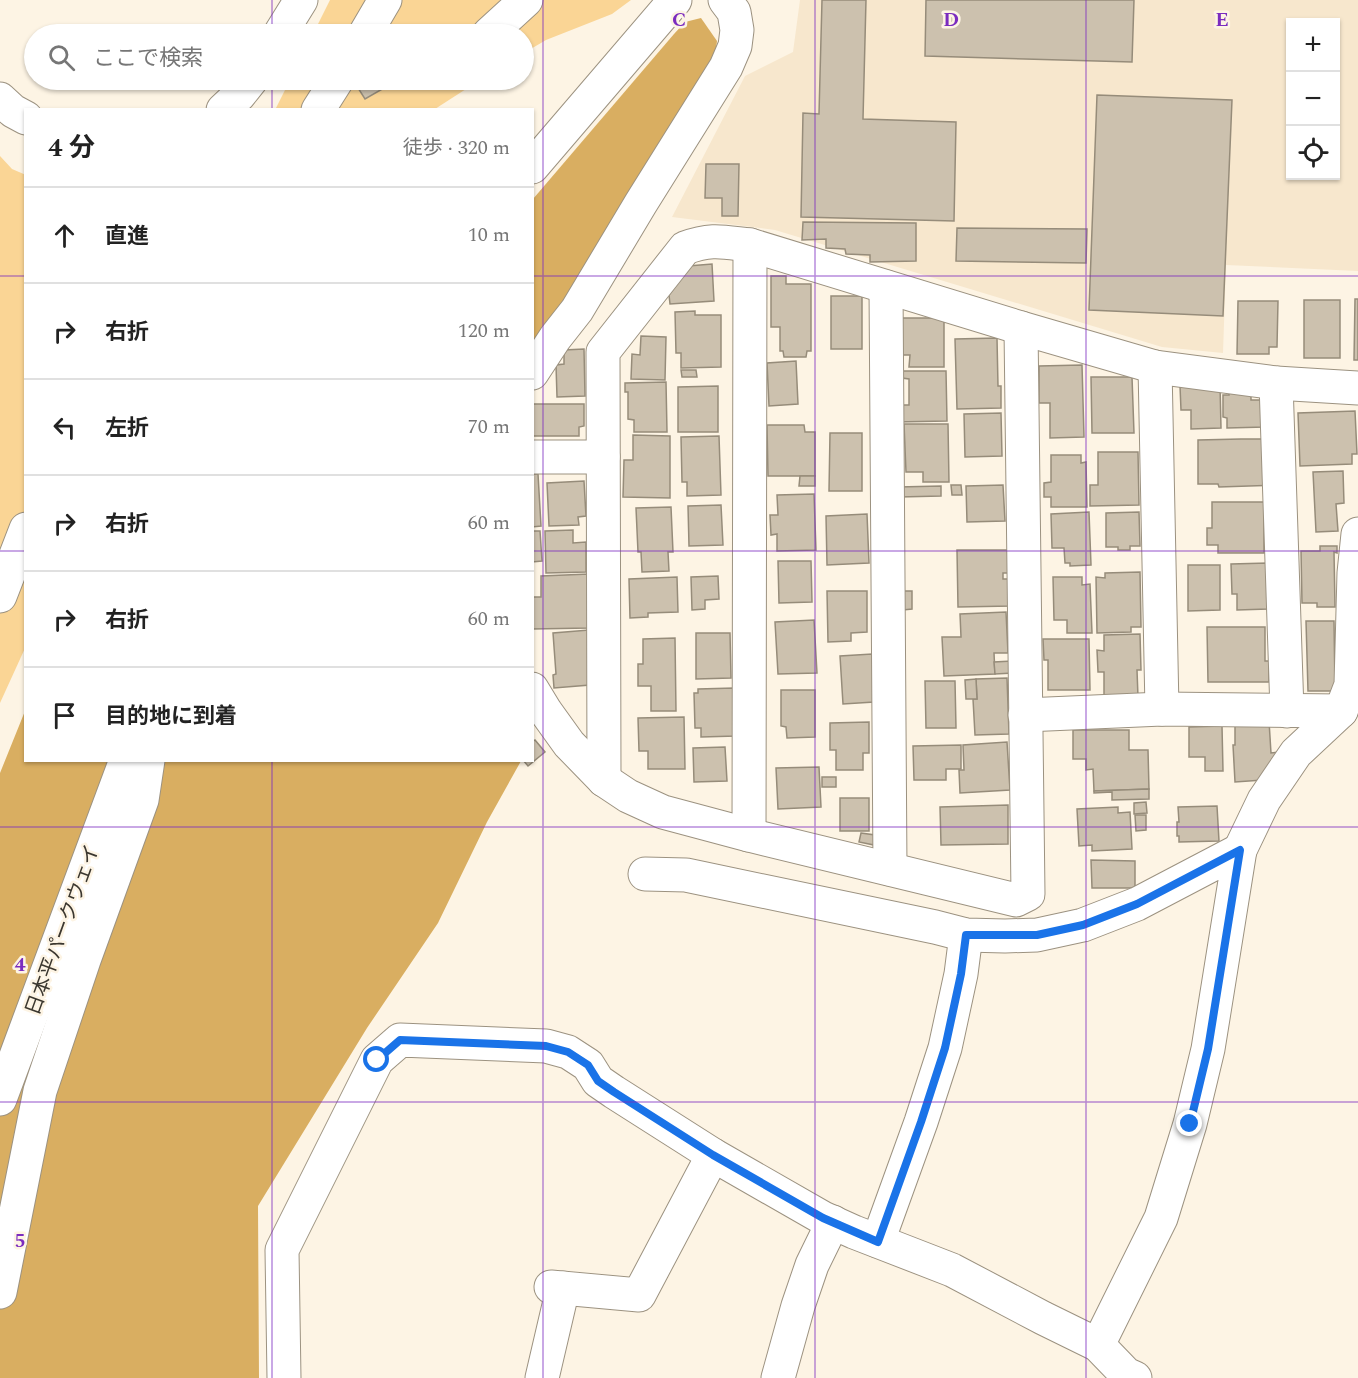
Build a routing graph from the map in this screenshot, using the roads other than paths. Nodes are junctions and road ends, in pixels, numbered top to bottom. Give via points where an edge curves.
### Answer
1 (301, 0) edge
2 (385, 0) edge
3 (526, 0) edge
4 (675, 0) edge
5 (725, 0) edge
6 (286, 24) edge
7 (371, 24) edge
8 (500, 24) edge
9 (243, 90) edge
10 (331, 90) edge
11 (0, 99) edge
12 (225, 108) edge
13 (319, 108) edge
14 (24, 117) edge
15 (534, 165) edge
16 (750, 245) junction
17 (886, 286) junction
18 (1021, 328) junction
19 (1155, 367) junction
20 (534, 370) edge
21 (1276, 383) junction
22 (1358, 388) edge
23 (534, 457) edge
24 (603, 457) junction
25 (24, 534) edge
26 (1358, 534) edge
27 (0, 596) edge
28 (534, 692) edge
29 (1162, 709) junction
30 (1287, 711) junction
31 (1341, 711) junction
32 (1025, 715) junction
33 (125, 762) edge
34 (148, 762) edge
35 (604, 780) junction
36 (749, 835) junction
37 (1240, 850) junction
38 (890, 869) junction
39 (645, 874) dead end
40 (966, 935) junction
41 (0, 1099) edge
42 (713, 1155) junction
43 (833, 1222) junction
44 (878, 1242) junction
45 (0, 1292) edge
46 (1098, 1345) junction
47 (1128, 1377) edge
48 (284, 1378) edge
49 (542, 1378) edge
50 (778, 1378) edge

1 - 6 street
2 - 7 street
3 - 8 street
4 - 15 street
5 - 20 street via 734,12 736,30 735,46 726,67 577,310
9 - 12 street
10 - 13 street
11 - 14 street
16 - 17 street
16 - 24 street via 714,240 685,248 603,352
16 - 36 street
17 - 18 street
17 - 38 street
18 - 19 street
18 - 32 street
19 - 21 street
19 - 29 street
21 - 22 street
21 - 30 street
23 - 24 street
24 - 35 street
25 - 27 street
26 - 31 street via 1353,573 1351,685
28 - 35 street via 569,744
29 - 30 street
29 - 32 street
30 - 31 street
31 - 37 street via 1296,753 1264,800
32 - 38 street via 1028,894 1016,900
33 - 41 street, 日本平パークウェイ
34 - 45 street via 142,800 40,1091
35 - 36 street via 663,812
36 - 38 street
37 - 40 street via 1137,904 1083,925 1037,935
37 - 46 street via 1208,1049 1190,1124 1161,1218
39 - 40 street via 686,875
40 - 44 street via 945,1048
42 - 43 street
42 - 48 street via 598,1081 588,1065 568,1052 546,1046 400,1040 377,1060 282,1250
42 - 49 street via 639,1295 557,1288
43 - 44 street
43 - 50 street via 812,1265
44 - 46 street via 952,1270
46 - 47 street

